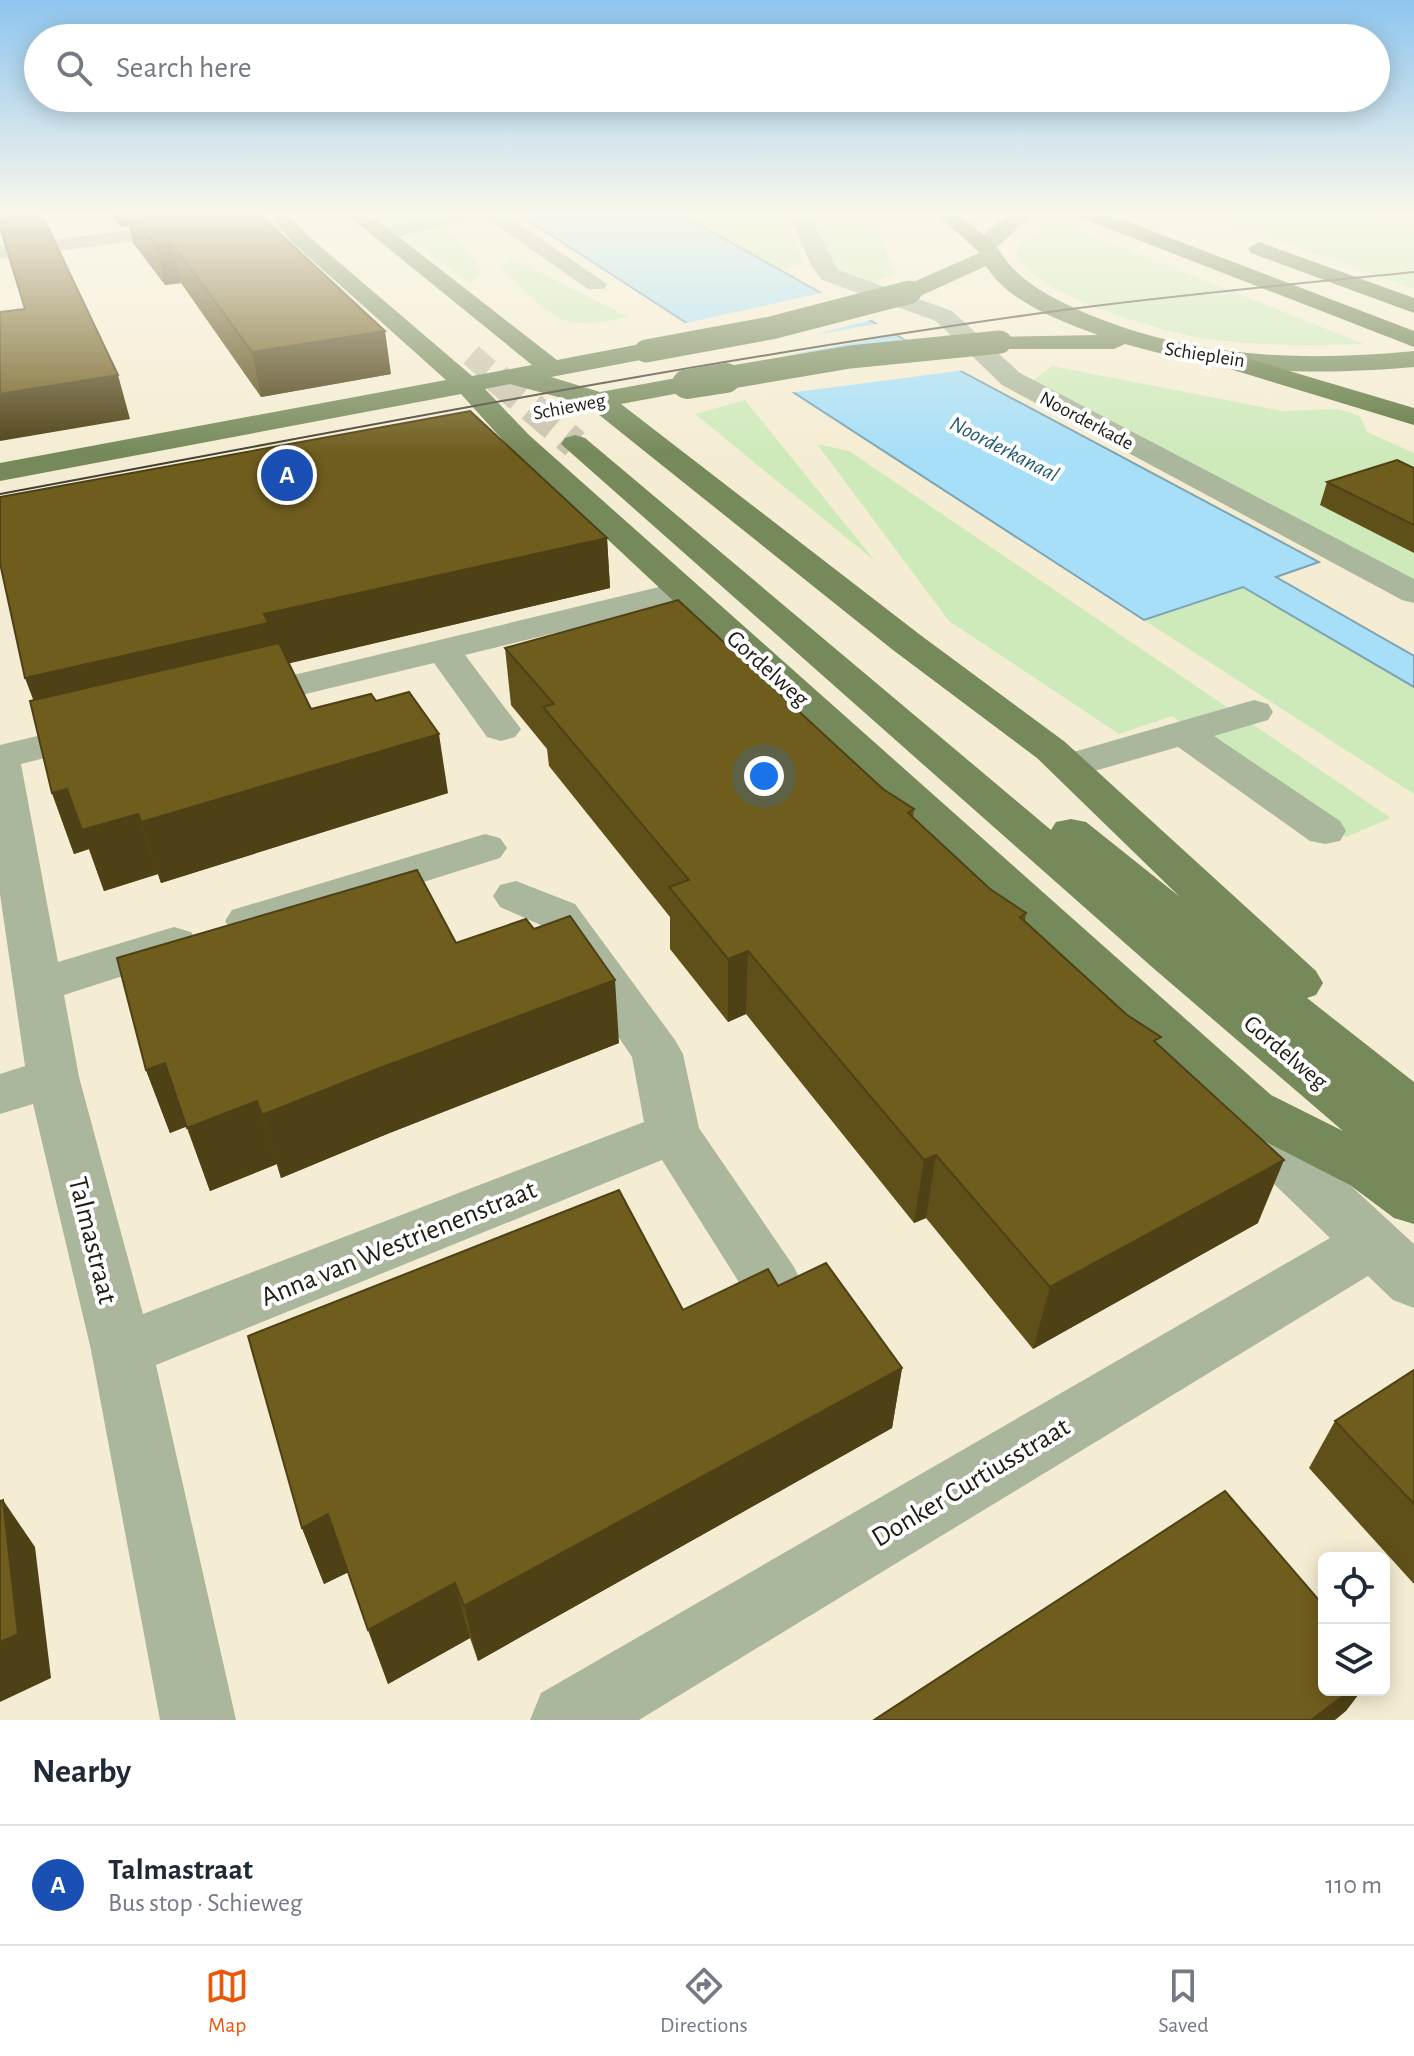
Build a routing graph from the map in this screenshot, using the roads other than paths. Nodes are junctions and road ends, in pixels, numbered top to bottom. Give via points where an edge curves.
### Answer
1 (365, 293) edge
2 (431, 293) edge
3 (456, 293) edge
4 (881, 293) edge
5 (905, 293) edge
6 (1027, 293) edge
7 (1293, 293) edge
8 (1380, 293) edge
9 (1414, 306) edge
10 (1414, 340) edge
11 (1144, 344) junction
12 (494, 350) tunnel mouth
13 (1414, 359) edge
14 (1229, 361) junction
15 (553, 369) junction
16 (512, 377) junction
17 (468, 386) junction
18 (521, 416) junction
19 (1414, 417) edge
20 (461, 427) edge
21 (591, 428) junction
22 (0, 472) edge
23 (684, 591) junction
24 (1414, 593) edge
25 (572, 619) junction
26 (443, 650) junction
27 (601, 650) edge
28 (351, 672) junction
29 (203, 708) edge
30 (375, 708) edge
31 (1254, 712) dead end
32 (129, 726) edge
33 (501, 729) dead end
34 (1184, 733) junction
35 (0, 757) edge
36 (1070, 766) junction
37 (1325, 831) dead end
38 (485, 848) dead end
39 (516, 896) dead end
40 (39, 985) junction
41 (1311, 1028) junction
42 (53, 1077) junction
43 (0, 1094) edge
44 (1252, 1110) joint
45 (1414, 1112) edge
46 (673, 1133) junction
47 (1414, 1159) edge
48 (1400, 1242) edge
49 (773, 1285) edge
50 (122, 1350) junction
51 (198, 1720) edge
52 (568, 1720) edge

1 - 17 main road, Gordelweg
2 - 12 main road
3 - 15 main road
4 - 24 street, Noorderkade via 944,316 1011,379
5 - 15 main road, Schieweg, bridge via 771,328
6 - 11 main road, Schieplein
7 - 10 highway
8 - 9 highway
11 - 14 main road, Schieplein
11 - 21 main road, Schieweg, bridge via 1000,342 850,357 687,384
13 - 14 main road, Schieplein
14 - 19 highway
15 - 16 main road, Schieweg
16 - 17 main road, Schieweg
16 - 21 main road, Gordelweg via 549,384
17 - 18 main road, Gordelweg
17 - 22 main road, Schieweg
18 - 20 main road, Schieweg
18 - 21 main road, Schieweg
18 - 23 main road, Gordelweg
21 - 36 main road, Gordelweg via 906,642
21 - 41 main road, Gordelweg
21 - 47 main road, Gordelweg via 1157,945
23 - 25 street
23 - 44 main road, Gordelweg
25 - 26 street
25 - 27 street
26 - 28 street
26 - 33 street
28 - 29 street
28 - 30 street
31 - 34 street
32 - 35 street
34 - 36 street
34 - 37 street
35 - 40 street, Talmastraat
36 - 41 main road, Gordelweg via 1302,986
38 - 40 street
39 - 46 street via 559,915 657,1054
40 - 42 street, Talmastraat
41 - 45 main road, Gordelweg
42 - 43 street
42 - 50 street, Talmastraat
44 - 48 street, Gordelweg via 1293,1167
46 - 49 street
46 - 50 street, Anna van Westrienenstraat
48 - 52 street, Donker Curtiusstraat
50 - 51 street, Talmastraat

